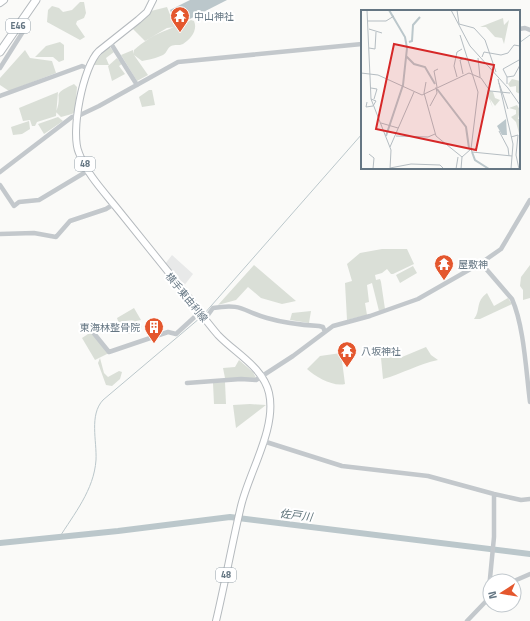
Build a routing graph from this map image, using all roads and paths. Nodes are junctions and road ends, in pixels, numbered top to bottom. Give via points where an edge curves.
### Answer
1 (4, 0) edge
2 (30, 0) edge
3 (36, 0) edge
4 (153, 0) edge
5 (0, 3) edge
6 (520, 29) edge
7 (24, 30) dead end
8 (530, 30) edge
9 (110, 42) junction
10 (0, 44) edge
11 (361, 44) edge
12 (0, 52) edge
13 (0, 68) edge
14 (87, 68) junction
15 (136, 85) junction
16 (0, 96) edge
17 (78, 116) junction
18 (88, 170) junction
19 (0, 172) edge
20 (0, 185) edge
21 (530, 200) edge
22 (114, 204) junction
23 (0, 234) edge
24 (481, 263) junction
25 (200, 312) junction
26 (205, 319) junction
27 (92, 331) dead end
28 (325, 332) junction
29 (262, 377) junction
30 (187, 383) dead end
31 (530, 402) edge
32 (263, 441) junction
33 (494, 494) junction
34 (530, 499) edge
35 (491, 573) edge
36 (482, 606) edge
37 (216, 621) edge
38 (468, 621) edge

1 - 5 main road
2 - 10 highway, E46
3 - 12 highway, E46
4 - 9 main road, 横手東由利線 / 48 via 147,12
6 - 8 street
7 - 13 street
9 - 14 main road, 横手東由利線 / 48 via 96,54
9 - 15 street
11 - 15 street via 178,62
14 - 16 street via 82,66
14 - 17 main road, 横手東由利線 / 48
15 - 17 street
17 - 18 main road, 横手東由利線 / 48 via 78,153
17 - 19 street via 60,124
18 - 20 street via 39,200 19,202 14,206
18 - 22 main road, 横手東由利線 / 48
21 - 24 street via 501,250
22 - 23 street via 70,221 56,237 34,233
22 - 25 main road, 横手東由利線 / 48
24 - 28 street via 406,304 333,326
24 - 31 street via 514,304 519,321
25 - 26 main road, 横手東由利線 / 48
25 - 27 street via 176,334 168,332 109,352
26 - 28 street via 213,308 237,306 265,318 323,327
26 - 29 main road, 横手東由利線 / 48
28 - 29 street
29 - 30 street via 256,380 241,378
29 - 32 main road, 横手東由利線 / 48 via 269,392 270,404
32 - 33 street via 342,466 428,476
32 - 37 main road, 横手東由利線 / 48 via 241,504
33 - 34 street via 521,500
33 - 35 street
36 - 38 street

